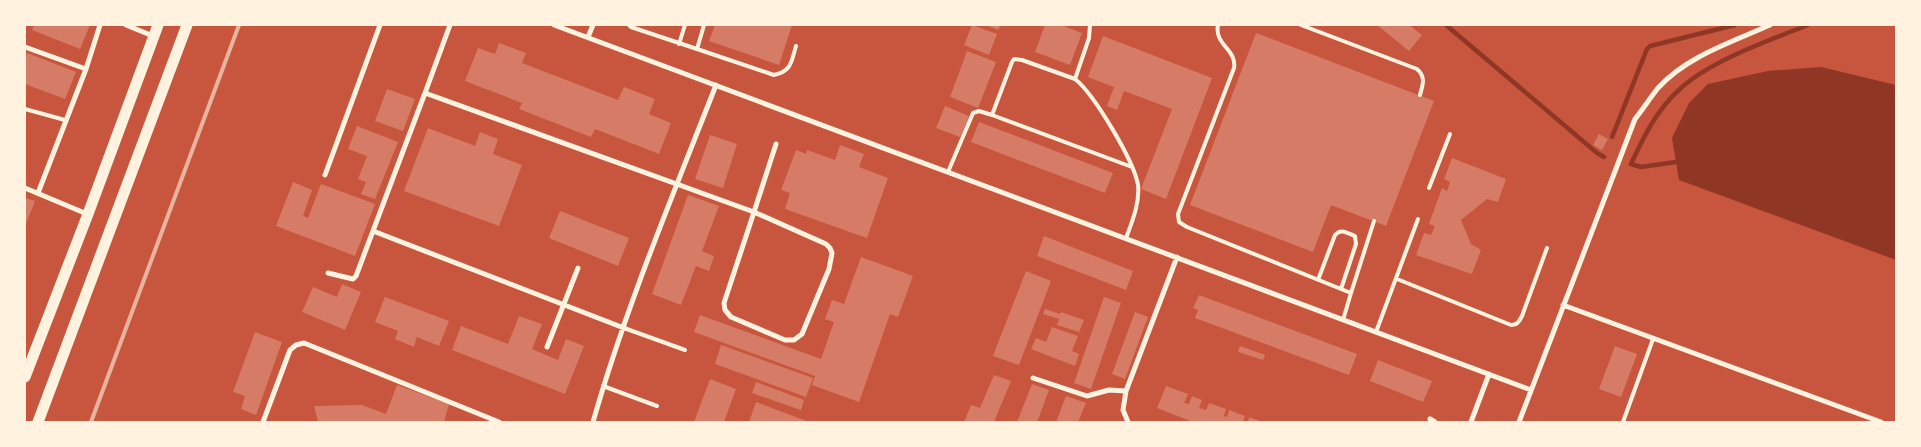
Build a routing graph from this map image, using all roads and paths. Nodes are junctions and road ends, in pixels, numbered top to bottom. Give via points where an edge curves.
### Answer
1 (100, 25) edge
2 (126, 25) edge
3 (187, 25) edge
4 (380, 25) edge
5 (450, 25) edge
6 (554, 25) edge
7 (593, 25) edge
8 (629, 25) edge
9 (684, 25) edge
10 (704, 25) edge
11 (1090, 25) edge
12 (1218, 25) edge
13 (1301, 25) edge
14 (1770, 25) edge
15 (156, 31) edge
16 (588, 37) junction
17 (679, 44) junction
18 (796, 46) dead end
19 (25, 47) edge
20 (697, 49) junction
21 (86, 69) junction
22 (1075, 79) junction
23 (716, 85) junction
24 (425, 93) junction
25 (1420, 95) dead end
26 (25, 109) edge
27 (992, 115) junction
28 (65, 120) junction
29 (1450, 134) dead end
30 (776, 144) dead end
31 (1132, 167) junction
32 (948, 172) junction
33 (325, 174) dead end
34 (676, 186) junction
35 (25, 188) edge
36 (1429, 188) dead end
37 (38, 193) junction
38 (754, 212) junction
39 (88, 214) junction
40 (1418, 219) dead end
41 (1374, 221) dead end
42 (373, 231) junction
43 (1126, 238) junction
44 (1547, 248) dead end
45 (1177, 257) junction
46 (578, 268) dead end
47 (328, 273) dead end
48 (1397, 279) junction
49 (1318, 280) junction
50 (1341, 289) junction
51 (1351, 293) junction
52 (564, 304) junction
53 (1563, 305) junction
54 (1343, 320) junction
55 (624, 328) junction
56 (1376, 332) junction
57 (1653, 339) junction
58 (547, 347) dead end
59 (685, 350) dead end
60 (1489, 374) junction
61 (25, 377) edge
62 (1032, 378) dead end
63 (603, 386) junction
64 (1532, 390) junction
65 (1126, 392) junction
66 (657, 406) dead end
67 (38, 422) edge
68 (263, 422) edge
69 (499, 422) edge
70 (593, 422) edge
71 (1128, 422) edge
72 (1471, 422) edge
73 (1519, 422) edge
74 (1623, 422) edge
75 (1881, 422) edge

1 - 21 street
2 - 15 street
3 - 67 highway
4 - 33 street
5 - 24 street
6 - 16 street
7 - 16 street
8 - 17 lane
9 - 17 lane
10 - 20 lane
11 - 22 lane via 1089,38
12 - 49 lane via 1219,39 1233,56 1234,68 1178,214 1179,222
13 - 25 lane via 1417,69 1424,82
14 - 53 street via 1687,64 1659,88 1635,119
15 - 39 highway
16 - 23 street
17 - 20 lane
18 - 20 lane via 790,67 785,73 774,75
19 - 21 street
21 - 28 street
22 - 27 lane via 1014,59
22 - 31 lane via 1092,97
23 - 32 street
23 - 34 street
24 - 34 street
24 - 42 street
26 - 28 lane
27 - 31 lane
27 - 32 lane via 979,111 973,113
28 - 37 street
29 - 36 lane
30 - 38 street
31 - 43 lane via 1138,193
32 - 43 street
34 - 38 street
34 - 55 street
35 - 37 street
37 - 39 street
38 - 38 street via 724,303 725,310 731,318 785,340 794,340 802,334 832,253 826,244
39 - 61 highway
40 - 48 lane
41 - 51 lane
42 - 47 street via 353,279
42 - 52 street
43 - 45 street
44 - 48 lane via 1522,316 1515,325
45 - 54 street
45 - 65 street
46 - 52 street
48 - 56 lane
49 - 50 lane
49 - 50 lane via 1335,235 1341,231 1355,236 1356,244
50 - 51 lane
51 - 54 lane
52 - 55 street
52 - 58 street
53 - 57 street
53 - 64 street
54 - 56 street
55 - 59 lane
55 - 63 street
56 - 60 street
57 - 74 lane
57 - 75 street
60 - 64 street
60 - 72 street
62 - 65 street via 1087,396 1109,390
63 - 66 lane
63 - 70 street
64 - 73 street
65 - 71 street via 1123,410
68 - 69 street via 290,350 304,343

